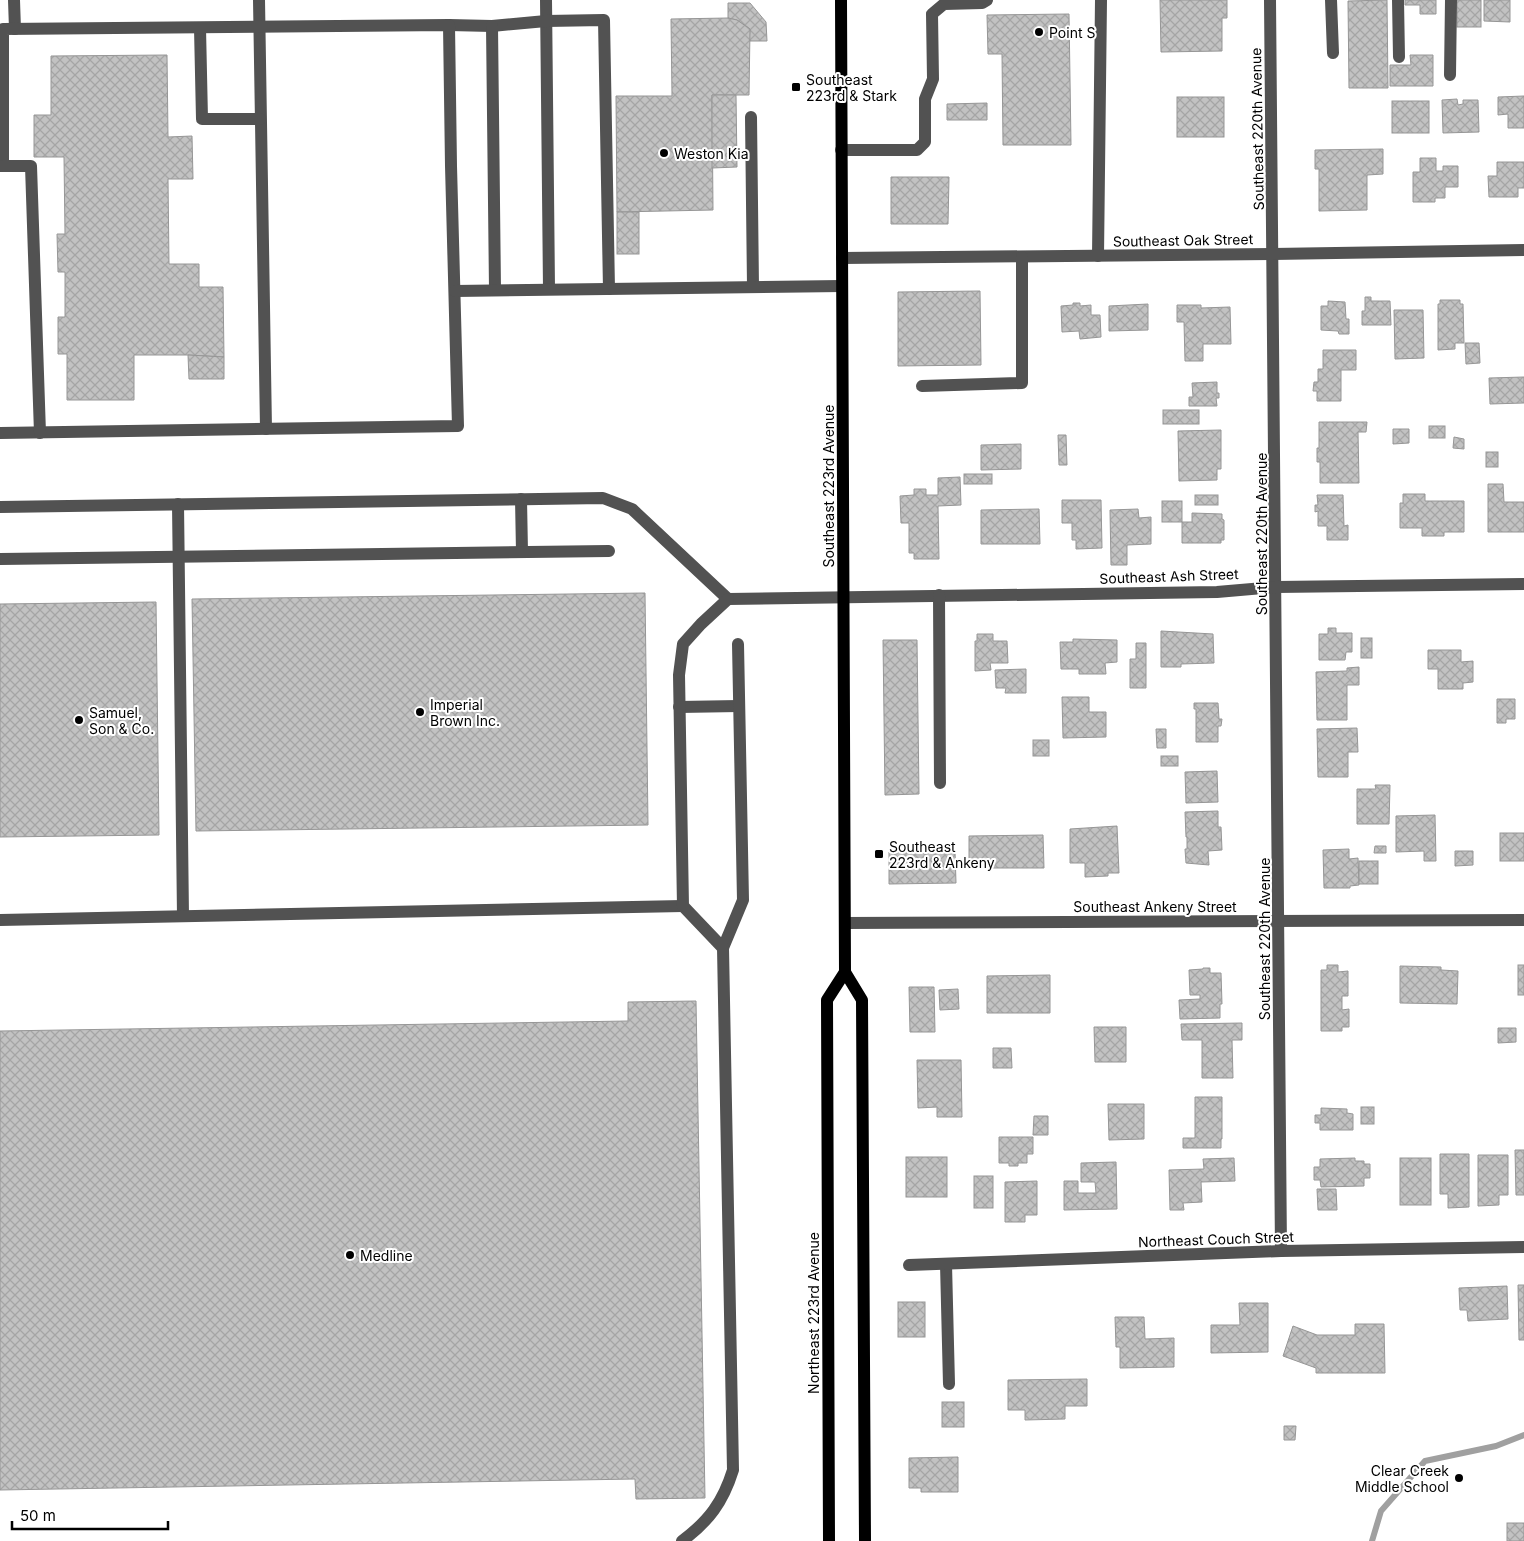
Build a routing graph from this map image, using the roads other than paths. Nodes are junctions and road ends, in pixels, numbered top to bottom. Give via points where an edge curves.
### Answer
1 (14, 0) edge
2 (259, 0) edge
3 (546, 0) edge
4 (841, 0) edge
5 (987, 0) edge
6 (1101, 0) edge
7 (1270, 0) edge
8 (1332, 0) edge
9 (1398, 0) edge
10 (1451, 0) edge
11 (546, 21) junction
12 (448, 25) junction
13 (492, 26) junction
14 (259, 27) junction
15 (200, 28) junction
16 (15, 29) junction
17 (1333, 54) dead end
18 (1399, 57) dead end
19 (1450, 75) dead end
20 (751, 117) dead end
21 (260, 119) junction
22 (841, 150) junction
23 (2, 166) edge
24 (1524, 250) edge
25 (1273, 254) junction
26 (1098, 256) junction
27 (1022, 257) junction
28 (842, 258) junction
29 (842, 286) junction
30 (752, 287) junction
31 (549, 289) junction
32 (609, 289) junction
33 (495, 290) junction
34 (455, 291) junction
35 (922, 386) dead end
36 (266, 429) junction
37 (40, 433) junction
38 (0, 434) edge
39 (521, 499) junction
40 (178, 504) junction
41 (0, 507) edge
42 (610, 551) dead end
43 (522, 552) junction
44 (179, 557) junction
45 (0, 559) edge
46 (1524, 584) edge
47 (1276, 587) junction
48 (939, 595) junction
49 (844, 596) junction
50 (728, 599) junction
51 (738, 644) dead end
52 (739, 706) junction
53 (679, 707) junction
54 (940, 783) dead end
55 (683, 906) junction
56 (183, 916) junction
57 (0, 920) edge
58 (1524, 920) edge
59 (1278, 921) junction
60 (845, 923) junction
61 (723, 948) junction
62 (846, 972) junction
63 (1524, 1247) edge
64 (1281, 1251) junction
65 (946, 1264) junction
66 (909, 1265) dead end
67 (950, 1384) dead end
68 (682, 1541) edge
69 (829, 1541) edge
70 (865, 1541) edge

1 - 16 street
2 - 14 street
3 - 11 street
4 - 22 main road, Southeast 223rd Avenue
5 - 22 street via 944,4 932,14 934,79 925,99 925,142 917,150
6 - 26 street
7 - 25 street, Southeast 220th Avenue
8 - 17 street
9 - 18 street
10 - 19 street
11 - 13 street
11 - 31 street
11 - 32 street via 604,20
12 - 13 street
12 - 14 street
12 - 34 street
13 - 33 street
14 - 15 street
14 - 21 street
15 - 16 street
15 - 21 street via 202,119
16 - 23 street via 3,29
20 - 30 street
21 - 36 street
22 - 28 main road, Southeast 223rd Avenue
23 - 37 street via 31,166
24 - 25 street, Southeast Oak Street
25 - 26 street, Southeast Oak Street
25 - 47 street, Southeast 220th Avenue
26 - 27 street, Southeast Oak Street
27 - 28 street, Southeast Oak Street
27 - 35 street via 1022,383
28 - 29 main road, Southeast 223rd Avenue
29 - 30 street
29 - 49 main road, Southeast 223rd Avenue
30 - 32 street
31 - 32 street
31 - 33 street
33 - 34 street
34 - 36 street via 458,426
36 - 37 street
37 - 38 street
39 - 40 street
39 - 43 street
39 - 50 street via 603,498 632,509
40 - 41 street
40 - 44 street
42 - 43 street
43 - 44 street
44 - 45 street
44 - 56 street
46 - 47 street, Southeast Ash Street
47 - 48 street, Southeast Ash Street via 1217,592
47 - 59 street, Southeast 220th Avenue
48 - 49 street, Southeast Ash Street
48 - 54 street
49 - 50 street, Southeast Ash Street
49 - 60 main road, Southeast 223rd Avenue
50 - 53 street via 683,644
51 - 52 street
52 - 53 street
52 - 61 street via 743,900
53 - 55 street
55 - 56 street
55 - 61 street
56 - 57 street
58 - 59 street, Southeast Ankeny Street
59 - 60 street, Southeast Ankeny Street
59 - 64 street, Southeast 220th Avenue
60 - 62 main road, Southeast 223rd Avenue
61 - 68 street via 732,1470 726,1491 714,1510
62 - 69 main road, Northeast 223rd Avenue via 827,1000
62 - 70 main road, Southeast 223rd Avenue via 862,1000
63 - 64 street, Northeast Couch Street
64 - 65 street, Northeast Couch Street
65 - 66 street, Northeast Couch Street
65 - 67 street

